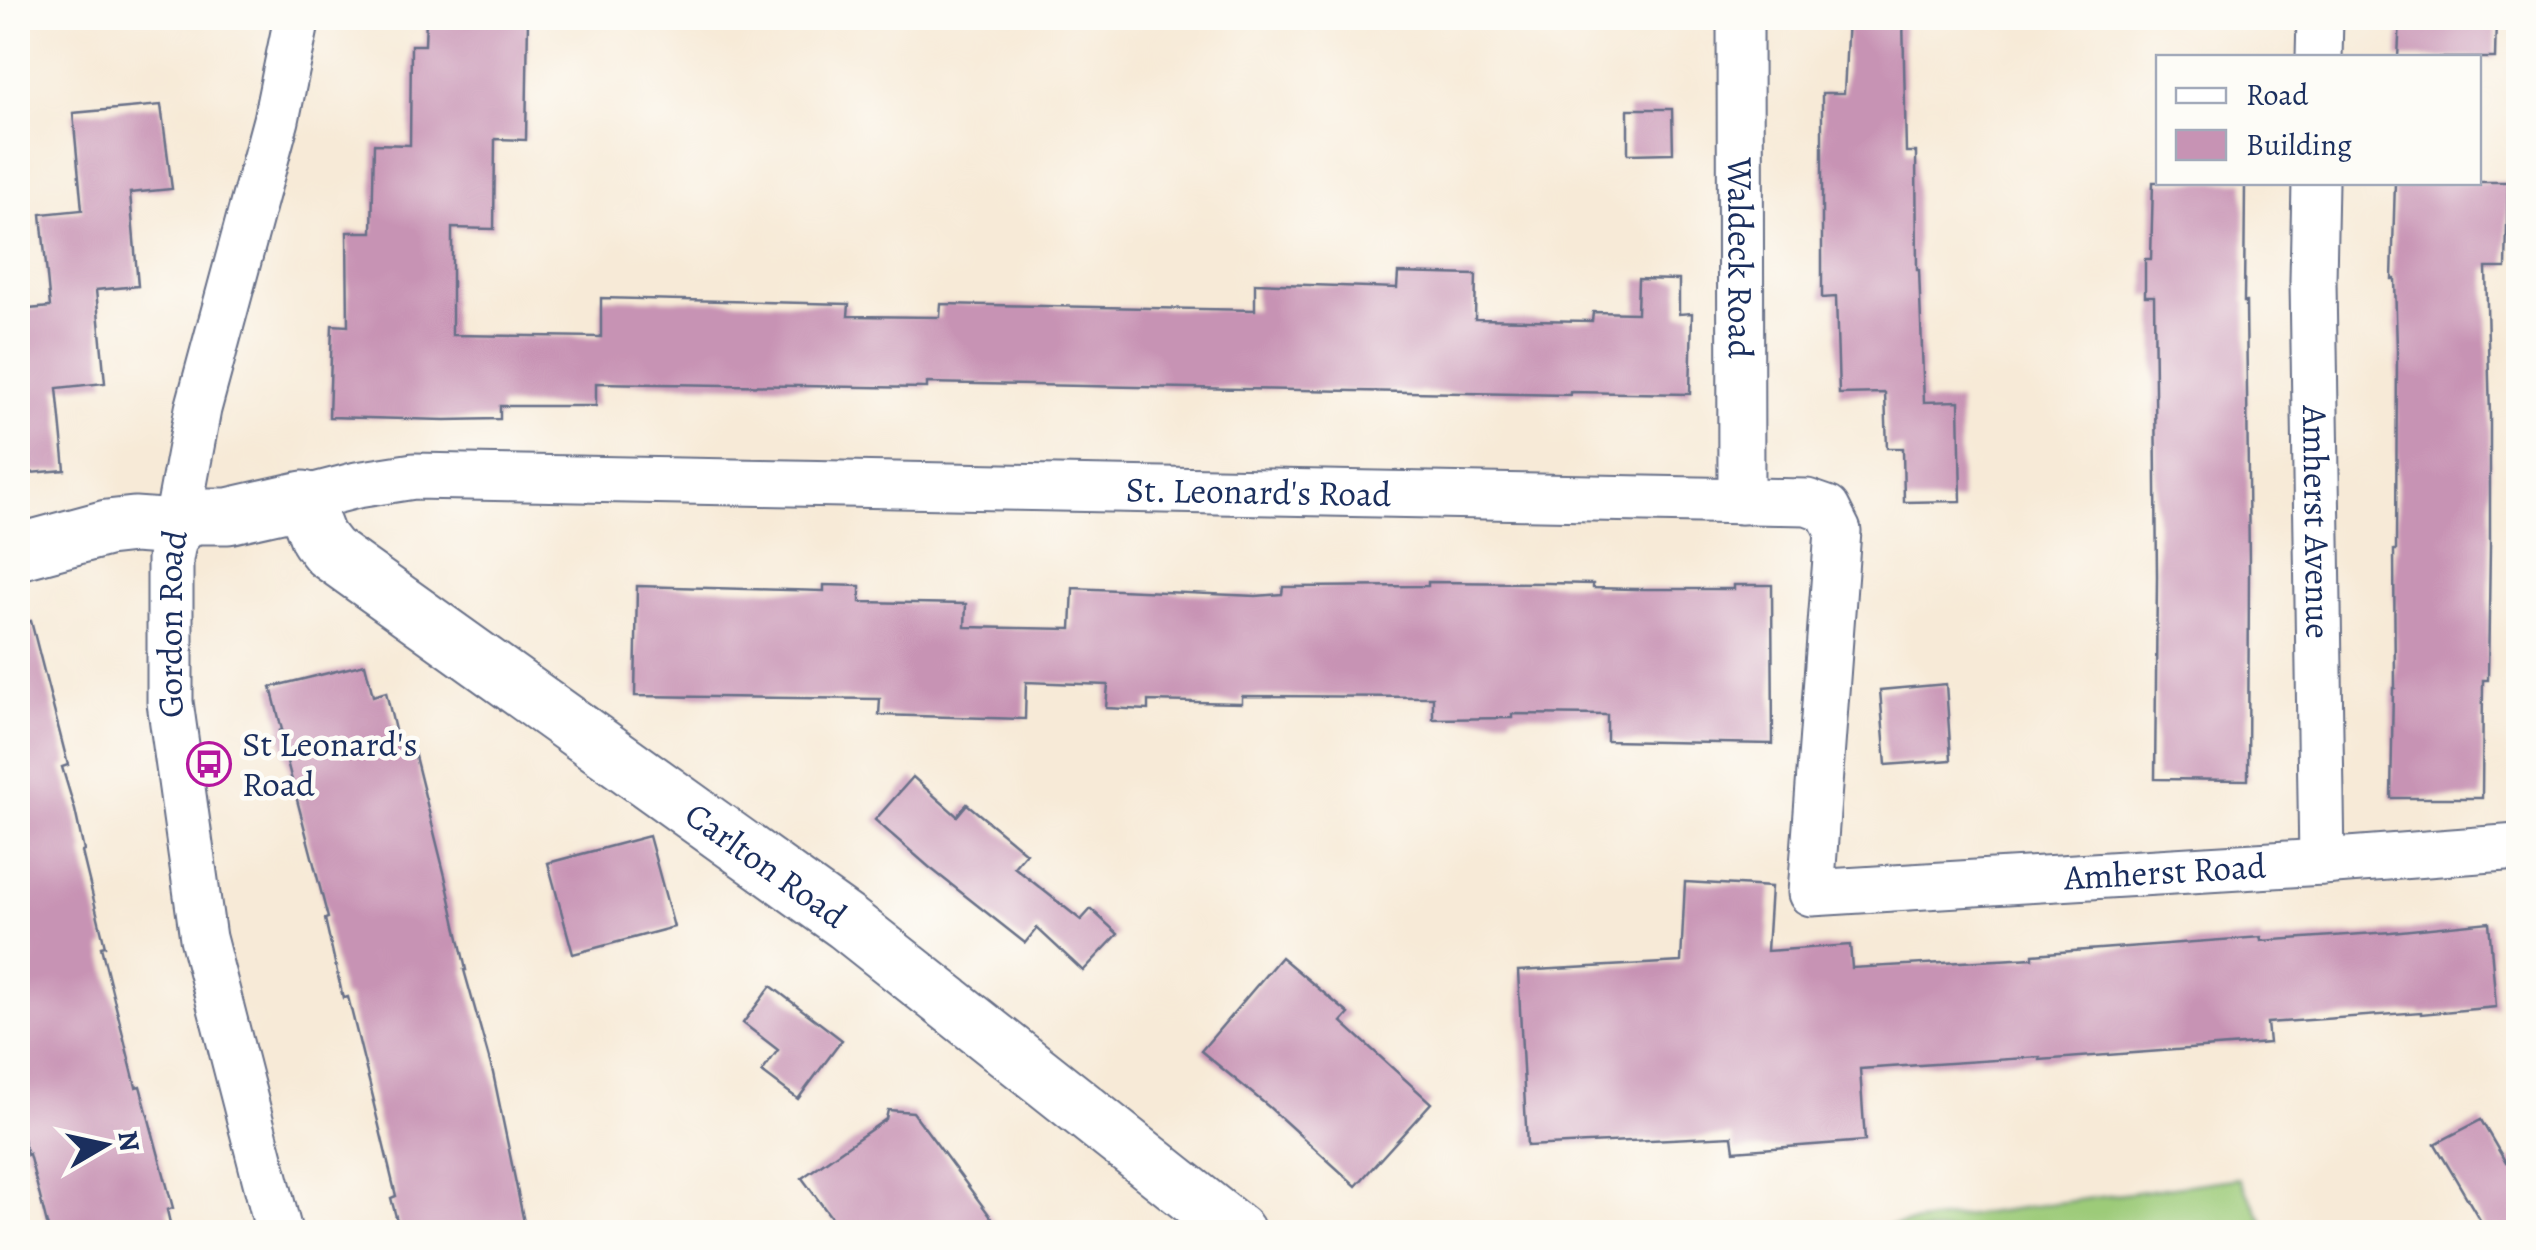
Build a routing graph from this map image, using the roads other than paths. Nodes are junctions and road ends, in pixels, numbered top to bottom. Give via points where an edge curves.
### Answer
1 (296, 18) edge
2 (1740, 18) edge
3 (2320, 18) edge
4 (2319, 55) edge
5 (2316, 185) edge
6 (303, 499) junction
7 (1741, 501) junction
8 (178, 522) junction
9 (18, 552) edge
10 (2518, 847) edge
11 (2322, 862) junction
12 (1811, 893) joint
13 (279, 1232) edge
14 (1237, 1232) edge

1 - 8 street, Gordon Road via 276,120 198,409
2 - 7 street, Waldeck Road
3 - 4 street
5 - 11 street, Amherst Avenue
6 - 7 street, St. Leonard's Road via 414,476
6 - 8 street
6 - 14 street, Carlton Road via 329,552 847,923
7 - 12 street, St. Leonard's Road via 1807,502 1828,509 1838,531
8 - 9 street via 108,528
8 - 13 street, Gordon Road via 170,559 170,702 203,938
10 - 11 street, Amherst Road
11 - 12 street, Amherst Road

